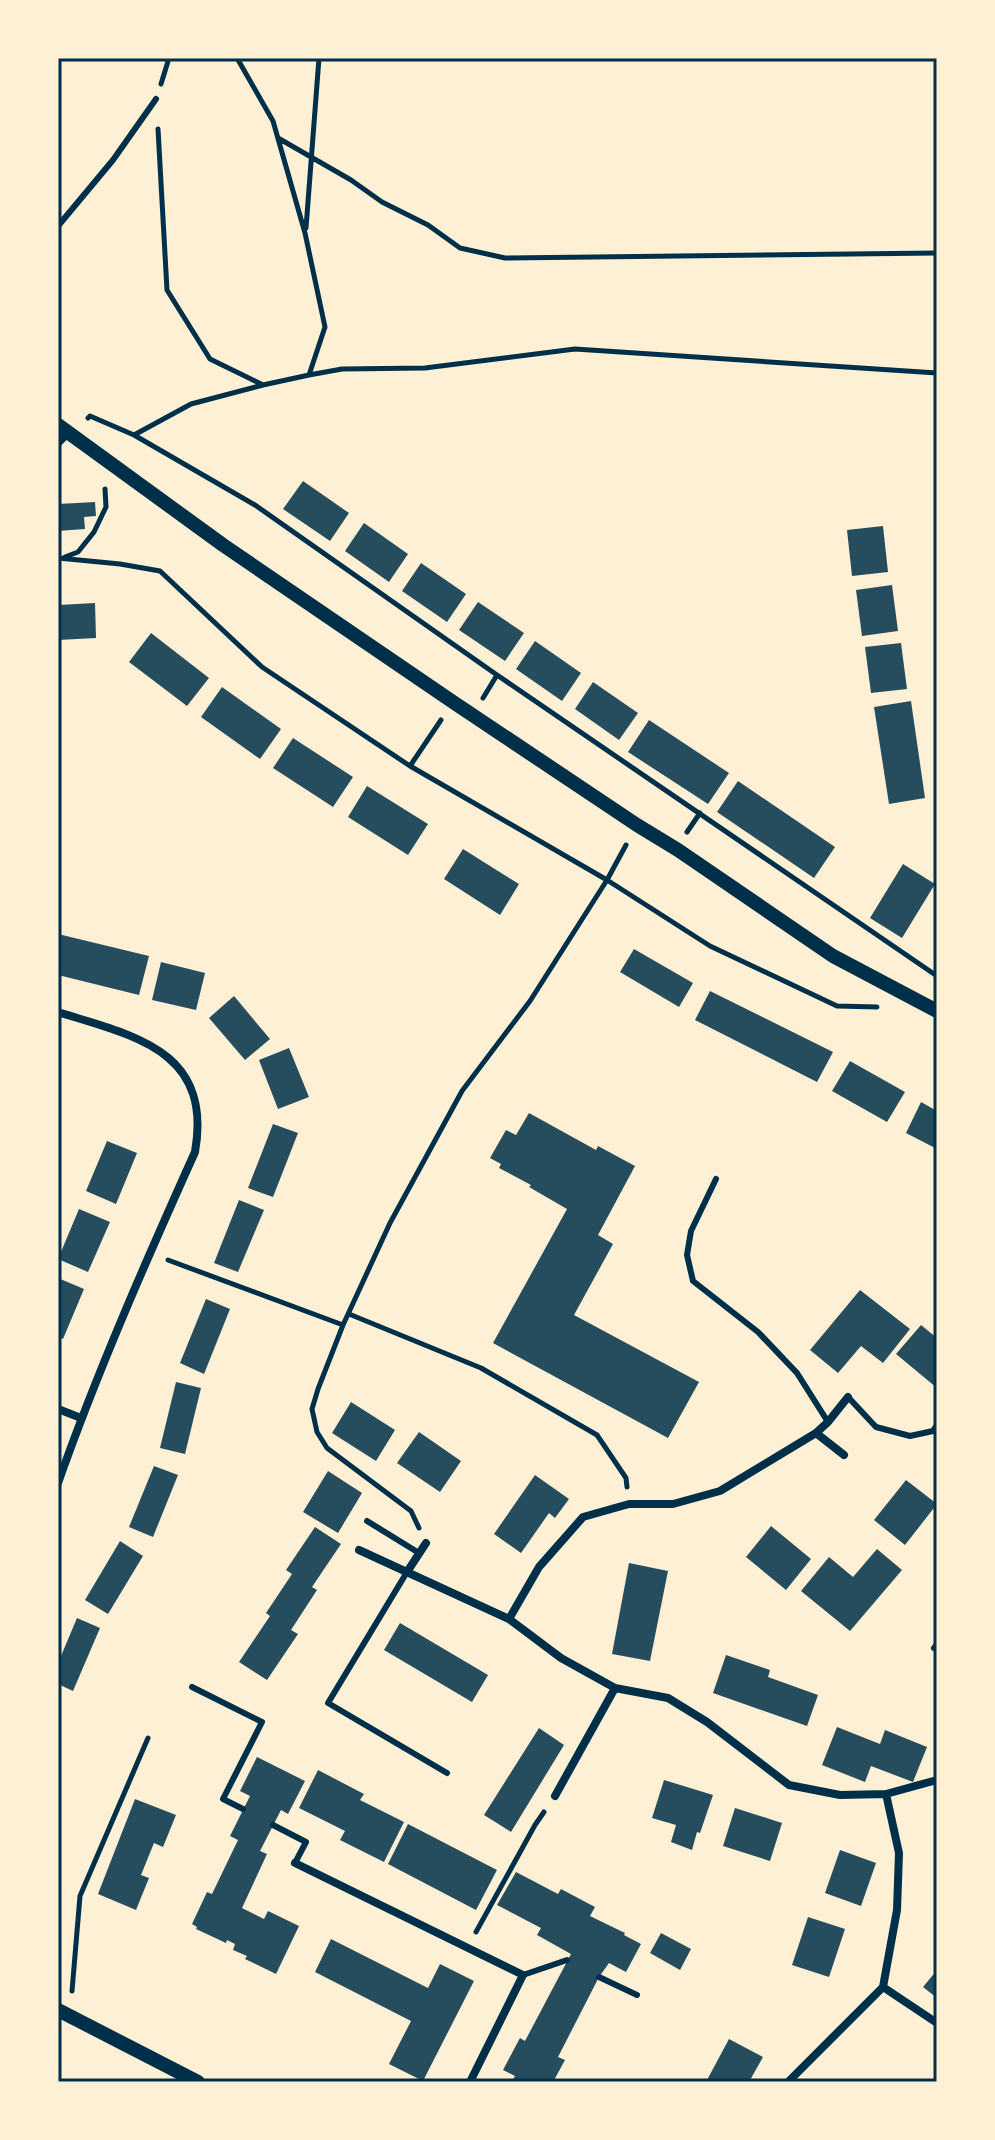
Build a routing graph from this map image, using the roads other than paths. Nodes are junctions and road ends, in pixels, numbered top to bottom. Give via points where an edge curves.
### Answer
1 (156, 99) road end
2 (58, 226) edge
3 (61, 434) edge
4 (937, 1010) edge
5 (58, 1012) edge
6 (716, 1179) dead end
7 (848, 1397) joint
8 (58, 1409) edge
9 (81, 1418) junction
10 (828, 1422) junction
11 (937, 1425) edge
12 (816, 1433) junction
13 (844, 1455) dead end
14 (58, 1483) edge
15 (367, 1521) dead end
16 (426, 1543) road end
17 (359, 1550) dead end
18 (419, 1553) junction
19 (407, 1572) junction
20 (509, 1619) junction
21 (192, 1687) dead end
22 (615, 1688) junction
23 (447, 1773) dead end
24 (937, 1780) edge
25 (886, 1794) junction
26 (555, 1796) road end
27 (243, 1809) dead end
28 (273, 1825) dead end
29 (295, 1863) joint
30 (567, 1960) dead end
31 (523, 1975) junction
32 (599, 1977) dead end
33 (883, 1987) junction
34 (637, 1995) dead end
35 (64, 2013) edge
36 (937, 2023) edge
37 (198, 2082) edge
38 (470, 2082) edge
39 (788, 2082) edge

1 - 2 lane
3 - 4 street via 833,956
5 - 9 street via 150,1043 178,1067 198,1117 195,1152
6 - 10 lane via 691,1231 687,1255 693,1281 787,1362
7 - 10 street
7 - 11 lane via 876,1427 910,1436 933,1431
8 - 9 street
9 - 14 street
10 - 12 street
12 - 13 street
12 - 20 street via 720,1491 673,1504 629,1504 583,1517 539,1567
15 - 18 lane
16 - 18 street
17 - 19 street
18 - 19 street
19 - 20 street
19 - 23 lane via 328,1703
20 - 22 street via 561,1658
21 - 27 lane via 262,1722 223,1799
22 - 25 street via 668,1698 789,1785 840,1795
22 - 26 street
24 - 25 street
25 - 33 street via 899,1853 897,1910
28 - 29 lane via 306,1842
29 - 31 street
30 - 31 lane
31 - 38 street
32 - 34 lane
33 - 36 street
33 - 39 street
35 - 37 street

